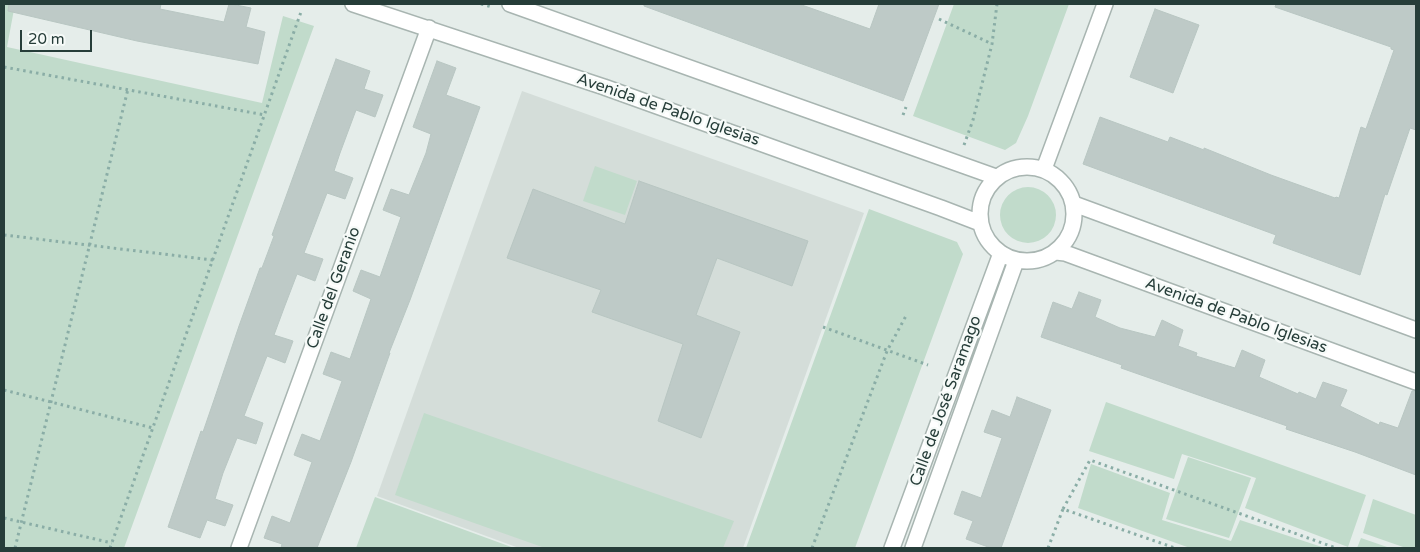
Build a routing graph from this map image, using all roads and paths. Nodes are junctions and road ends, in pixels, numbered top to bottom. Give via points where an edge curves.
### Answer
1 (353, 4) edge
2 (510, 4) edge
3 (997, 4) edge
4 (1105, 4) edge
5 (536, 7) edge
6 (301, 12) dead end
7 (939, 19) dead end
8 (429, 28) junction
9 (992, 44) junction
10 (4, 67) edge
11 (128, 89) junction
12 (906, 107) dead end
13 (265, 115) junction
14 (903, 115) dead end
15 (964, 145) dead end
16 (1044, 169) junction
17 (996, 178) junction
18 (1074, 204) junction
19 (980, 223) junction
20 (4, 235) edge
21 (90, 245) junction
22 (1056, 252) junction
23 (1001, 253) junction
24 (213, 260) junction
25 (1016, 261) junction
26 (907, 314) dead end
27 (823, 327) dead end
28 (1416, 330) edge
29 (887, 351) junction
30 (928, 365) dead end
31 (1416, 382) edge
32 (4, 390) edge
33 (51, 402) junction
34 (153, 428) junction
35 (1063, 509) junction
36 (4, 518) edge
37 (21, 522) junction
38 (112, 543) junction
39 (15, 548) edge
40 (110, 548) edge
41 (239, 548) edge
42 (812, 548) edge
43 (892, 548) edge
44 (913, 548) edge
45 (1048, 548) edge
46 (1175, 548) edge
47 (1336, 548) edge

1 - 8 street, Avenida de Pablo Iglesias
2 - 5 street
3 - 9 path
4 - 16 street
5 - 17 street
6 - 13 path
7 - 9 path
8 - 19 street, Avenida de Pablo Iglesias via 604,87
8 - 41 street, Calle del Geranio
9 - 15 path
10 - 11 path
11 - 13 path
11 - 21 path
12 - 14 path
13 - 24 path
16 - 17 street via 1019,167 1006,170
16 - 18 street via 1058,177
17 - 19 street via 986,189 981,203
18 - 22 street via 1074,221 1069,236
18 - 28 street
19 - 23 street via 990,244
20 - 21 path
21 - 24 path
21 - 33 path
22 - 25 street via 1045,258
22 - 31 street, Avenida de Pablo Iglesias
23 - 25 street
23 - 43 street, Calle de José Saramago
24 - 34 path
25 - 44 street, Calle de José Saramago
26 - 29 path
27 - 29 path
29 - 30 path
29 - 42 path
32 - 33 path
33 - 34 path
33 - 37 path
34 - 38 path
35 - 45 path
35 - 46 path
35 - 47 path via 1090,460
36 - 37 path
37 - 38 path
37 - 39 path
38 - 40 path

